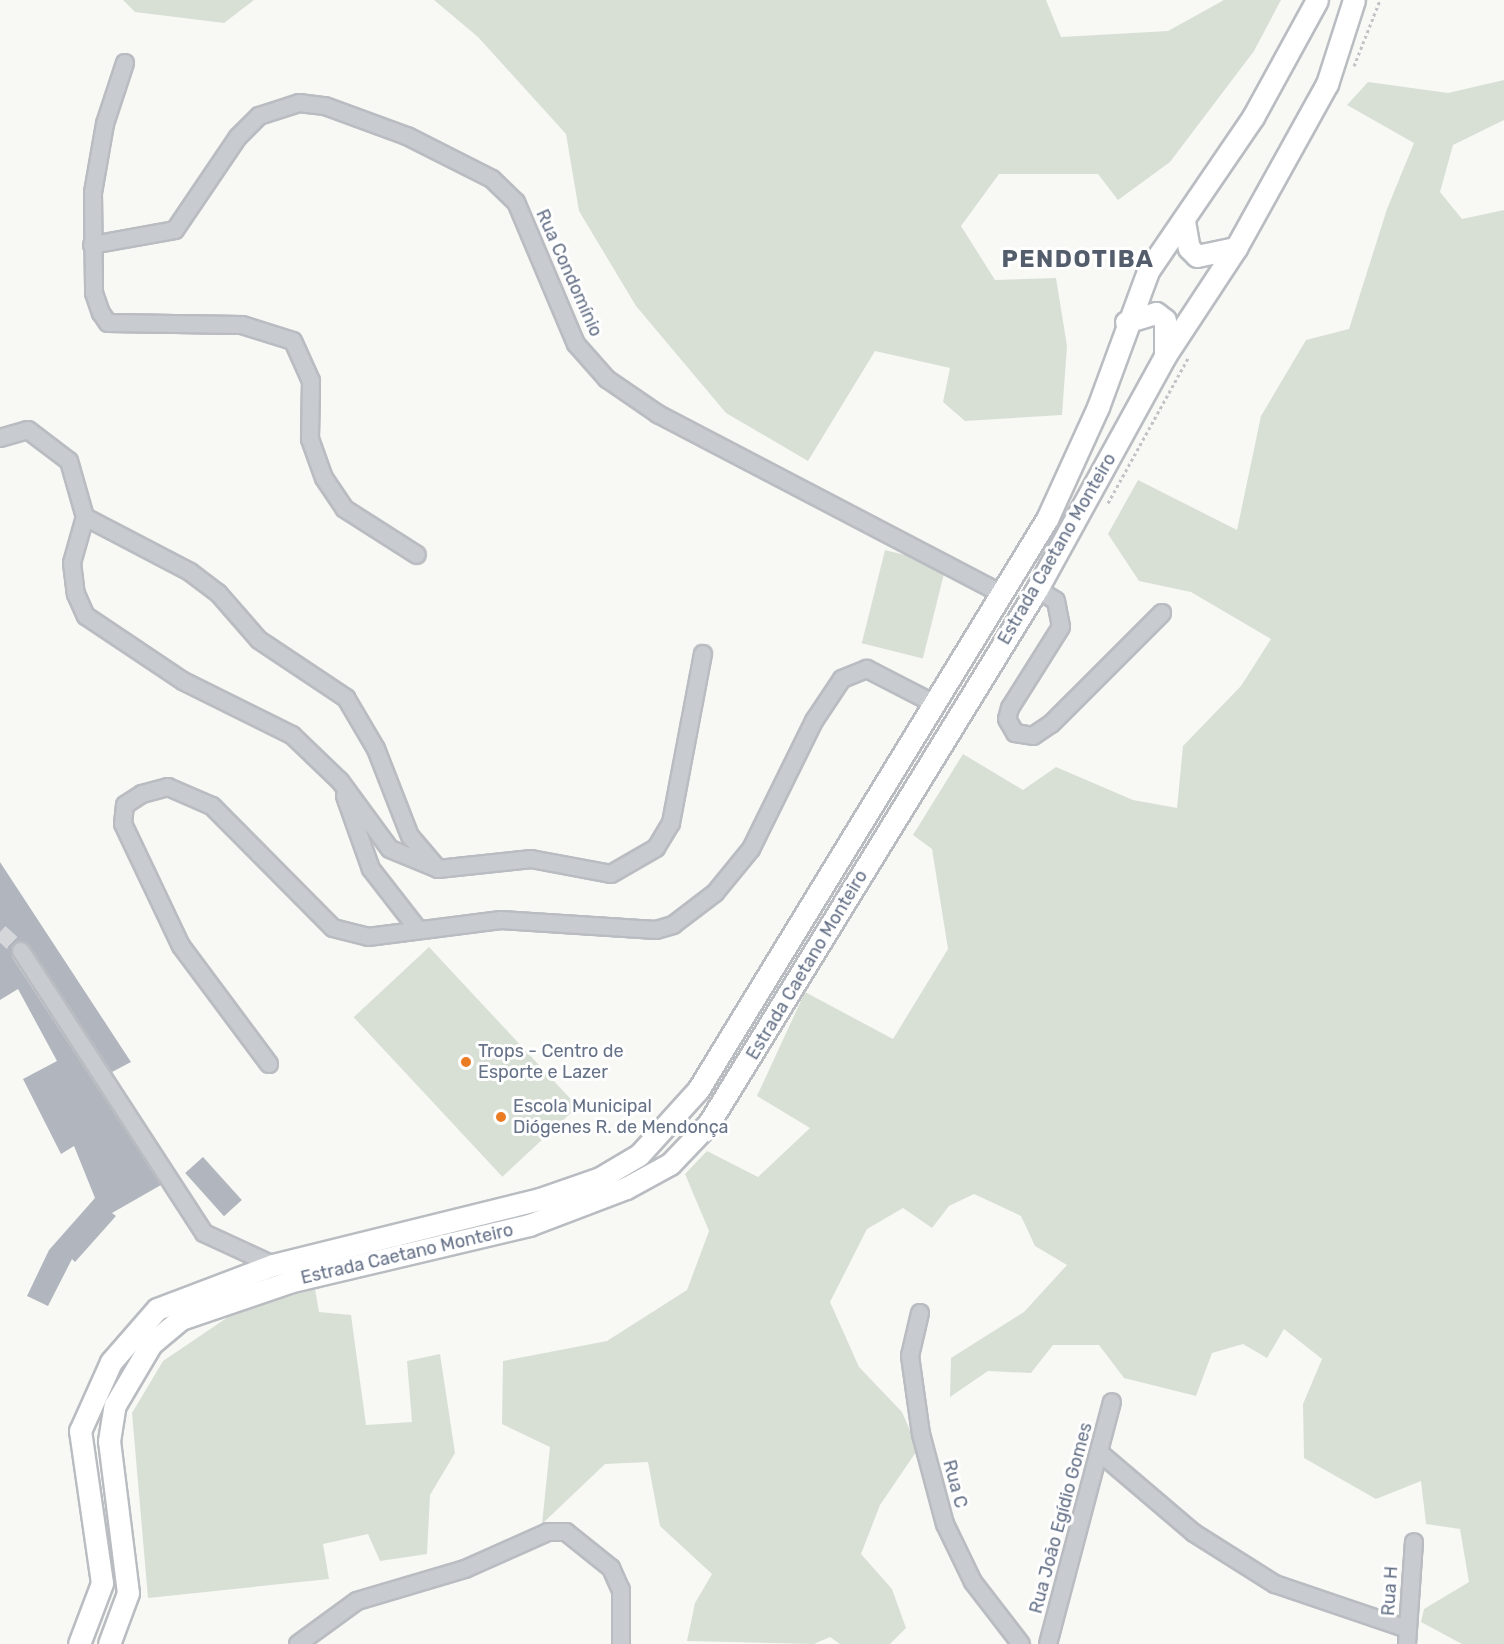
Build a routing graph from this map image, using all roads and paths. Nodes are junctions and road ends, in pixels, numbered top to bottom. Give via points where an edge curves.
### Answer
1 (1317, 0) edge
2 (1354, 0) edge
3 (125, 63) dead end
4 (1184, 221) junction
5 (92, 245) junction
6 (1236, 248) junction
7 (1126, 322) junction
8 (1165, 356) junction
9 (0, 438) edge
10 (85, 517) junction
11 (417, 555) dead end
12 (1037, 589) junction
13 (1000, 593) junction
14 (1162, 613) dead end
15 (703, 654) dead end
16 (931, 702) junction
17 (340, 781) junction
18 (438, 869) junction
19 (417, 928) junction
20 (21, 951) tunnel mouth
21 (269, 1065) dead end
22 (273, 1265) junction
23 (920, 1313) dead end
24 (1112, 1402) dead end
25 (1100, 1453) junction
26 (1414, 1542) dead end
27 (1407, 1636) edge
28 (79, 1644) edge
29 (109, 1644) edge
30 (298, 1644) edge
31 (621, 1644) edge
32 (1021, 1644) edge
33 (1048, 1644) edge

1 - 4 main road, Estrada Caetano Monteiro via 1253,117
2 - 6 main road, Estrada Caetano Monteiro via 1327,84
3 - 5 street via 105,124 93,193
4 - 6 main road via 1189,248 1197,256
4 - 7 main road, Estrada Caetano Monteiro via 1148,271
5 - 11 street via 94,293 108,323 242,325 293,341 311,381 310,439 324,478 345,508
5 - 13 street, Rua Condomínio via 175,230 238,137 260,116 299,103 325,106 407,136 492,179 516,202 576,344 607,379 668,419
6 - 8 main road, Estrada Caetano Monteiro
7 - 8 main road via 1156,313 1165,320
7 - 13 main road, Estrada Caetano Monteiro via 1062,492
8 - 12 main road, Estrada Caetano Monteiro
9 - 10 street via 28,430 47,440 69,461
10 - 17 street via 72,563 76,594 86,616 183,681 272,722
10 - 18 street via 190,572 218,593 259,640 345,698 376,749 410,836
12 - 14 street via 1056,601 1061,627 1010,708 1007,719 1015,733 1033,736 1051,724
12 - 29 main road, Estrada Caetano Monteiro via 756,1051 709,1123 670,1164 529,1225 292,1281 224,1304 181,1319 151,1344 115,1405 109,1441 128,1593
13 - 16 main road, Estrada Caetano Monteiro
15 - 18 street via 671,823 656,848 611,874 531,859
16 - 19 street via 867,669 842,679 814,721 751,849 715,893 672,926 626,930 501,920
16 - 22 main road, Estrada Caetano Monteiro via 698,1090 639,1155 600,1178 540,1199
17 - 18 street via 390,849
17 - 19 street via 371,869
19 - 21 street via 368,937 333,928 212,806 185,790 168,787 125,805 123,824 181,946
20 - 22 street via 204,1233
22 - 28 main road, Estrada Caetano Monteiro via 157,1309 111,1362 80,1431 102,1583
23 - 32 street, Rua C via 910,1356 921,1434 945,1524 973,1582
24 - 25 street, Rua João Egídio Gomes
25 - 27 street via 1194,1533 1275,1584
25 - 33 street, Rua João Egídio Gomes
26 - 27 street, Rua H
30 - 31 street via 357,1601 465,1569 548,1532 566,1532 611,1568 621,1590

